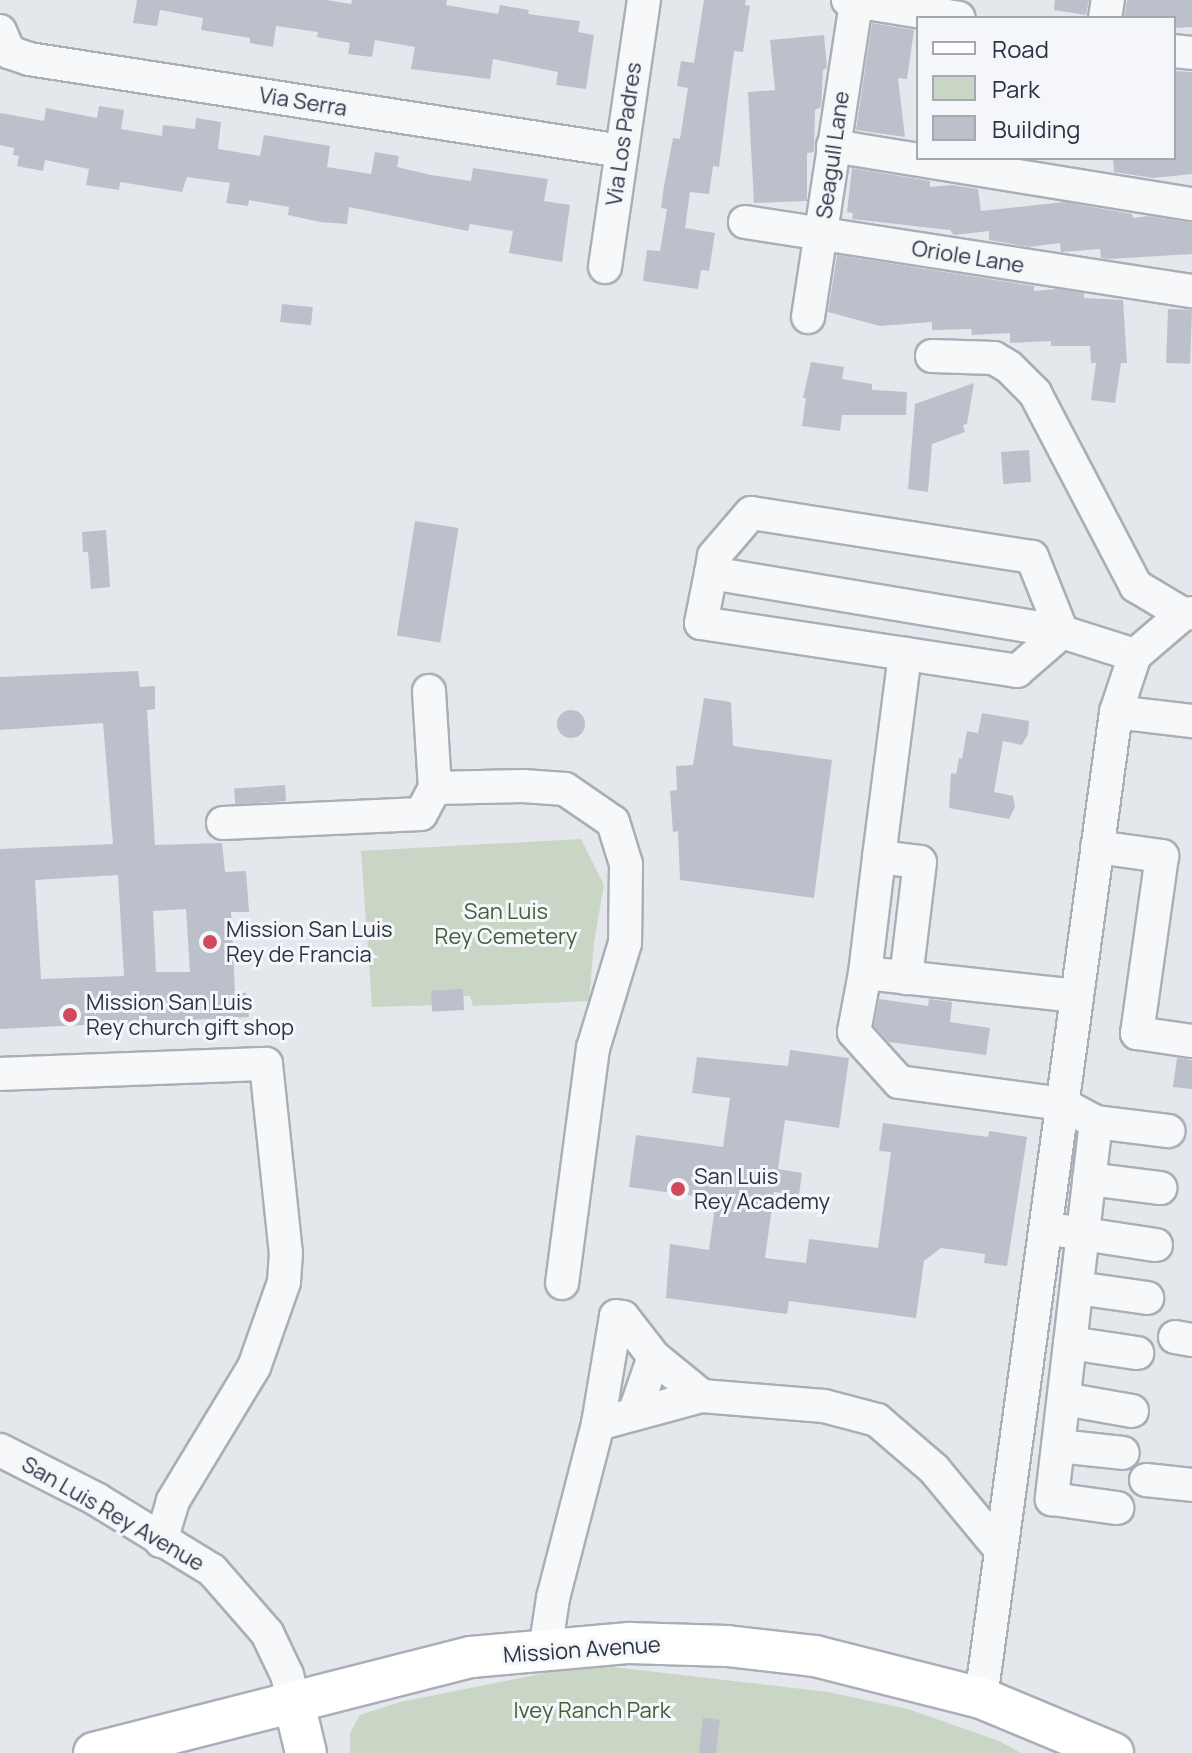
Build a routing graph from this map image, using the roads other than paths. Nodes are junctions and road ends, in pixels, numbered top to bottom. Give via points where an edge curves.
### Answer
1 (644, 0) edge
2 (852, 1) edge
3 (949, 16) edge
4 (0, 31) edge
5 (833, 146) junction
6 (621, 151) junction
7 (916, 159) edge
8 (920, 160) edge
9 (1192, 204) edge
10 (745, 222) dead end
11 (821, 234) junction
12 (605, 267) dead end
13 (1192, 291) edge
14 (808, 317) dead end
15 (932, 356) dead end
16 (711, 573) junction
17 (1188, 614) edge
18 (1062, 632) junction
19 (905, 654) junction
20 (1135, 655) junction
21 (429, 691) dead end
22 (1116, 712) junction
23 (1192, 721) edge
24 (435, 788) junction
25 (223, 823) dead end
26 (1097, 847) junction
27 (879, 857) junction
28 (865, 973) junction
29 (906, 978) junction
30 (1077, 996) junction
31 (1192, 1041) edge
32 (0, 1074) edge
33 (1062, 1104) junction
34 (1096, 1122) junction
35 (1168, 1131) dead end
36 (1089, 1179) junction
37 (1160, 1188) dead end
38 (1045, 1229) junction
39 (1083, 1234) junction
40 (1156, 1245) dead end
41 (562, 1283) dead end
42 (1077, 1288) junction
43 (1147, 1298) dead end
44 (1070, 1343) junction
45 (1137, 1353) dead end
46 (654, 1357) junction
47 (702, 1396) junction
48 (1064, 1399) junction
49 (1132, 1411) dead end
50 (634, 1414) junction
51 (598, 1424) junction
52 (1058, 1446) junction
53 (0, 1450) edge
54 (1123, 1453) dead end
55 (1146, 1480) dead end
56 (1192, 1485) edge
57 (1117, 1508) dead end
58 (161, 1541) junction
59 (1001, 1550) junction
60 (545, 1651) junction
61 (981, 1698) junction
62 (294, 1703) junction
63 (94, 1753) edge
64 (306, 1753) edge
65 (1113, 1753) edge

1 - 6 street, Via Los Padres
2 - 3 street
2 - 5 street, Seagull Lane
4 - 6 street, Via Serra via 9,52 29,59
5 - 7 street
5 - 11 street, Seagull Lane
6 - 12 street, Via Los Padres
8 - 9 street
10 - 11 street, Oriole Lane
11 - 13 street, Oriole Lane
11 - 14 street, Seagull Lane
15 - 17 street via 994,358 1035,393 1136,586
16 - 18 street
16 - 18 street via 714,556 751,513 1032,557
16 - 19 street via 701,623
17 - 20 street
18 - 19 street via 1017,671
18 - 20 street
19 - 27 street
20 - 22 street
21 - 24 street
22 - 23 street
22 - 26 street
24 - 25 street via 421,814
24 - 41 street via 565,789 613,822 626,864 625,943 593,1048
26 - 30 street
26 - 31 street via 1162,856 1137,1033
27 - 28 street
27 - 29 street via 920,862
28 - 29 street
28 - 33 street via 854,1032 899,1082
29 - 30 street
30 - 33 street
32 - 58 street via 266,1064 286,1253 284,1282 254,1367 173,1501
33 - 34 street
33 - 38 street
34 - 35 street
34 - 36 street
36 - 37 street
36 - 39 street
38 - 39 street
38 - 59 street
39 - 40 street
39 - 42 street
42 - 43 street
42 - 44 street
44 - 45 street
44 - 48 street
46 - 47 street
46 - 50 street
46 - 51 street via 623,1317 616,1316
47 - 50 street
47 - 59 street via 824,1406 877,1420 934,1469
48 - 49 street
48 - 52 street
50 - 51 street
51 - 60 street
52 - 54 street
52 - 57 street via 1052,1499
53 - 58 street, San Luis Rey Avenue via 96,1499
55 - 56 street
58 - 62 street, San Luis Rey Avenue via 212,1570 267,1633
59 - 61 street
60 - 61 main road, Mission Avenue via 629,1643 727,1646 815,1656
60 - 62 main road, Mission Avenue via 471,1657
61 - 65 main road, Mission Avenue
62 - 63 main road, Mission Avenue
62 - 64 main road

